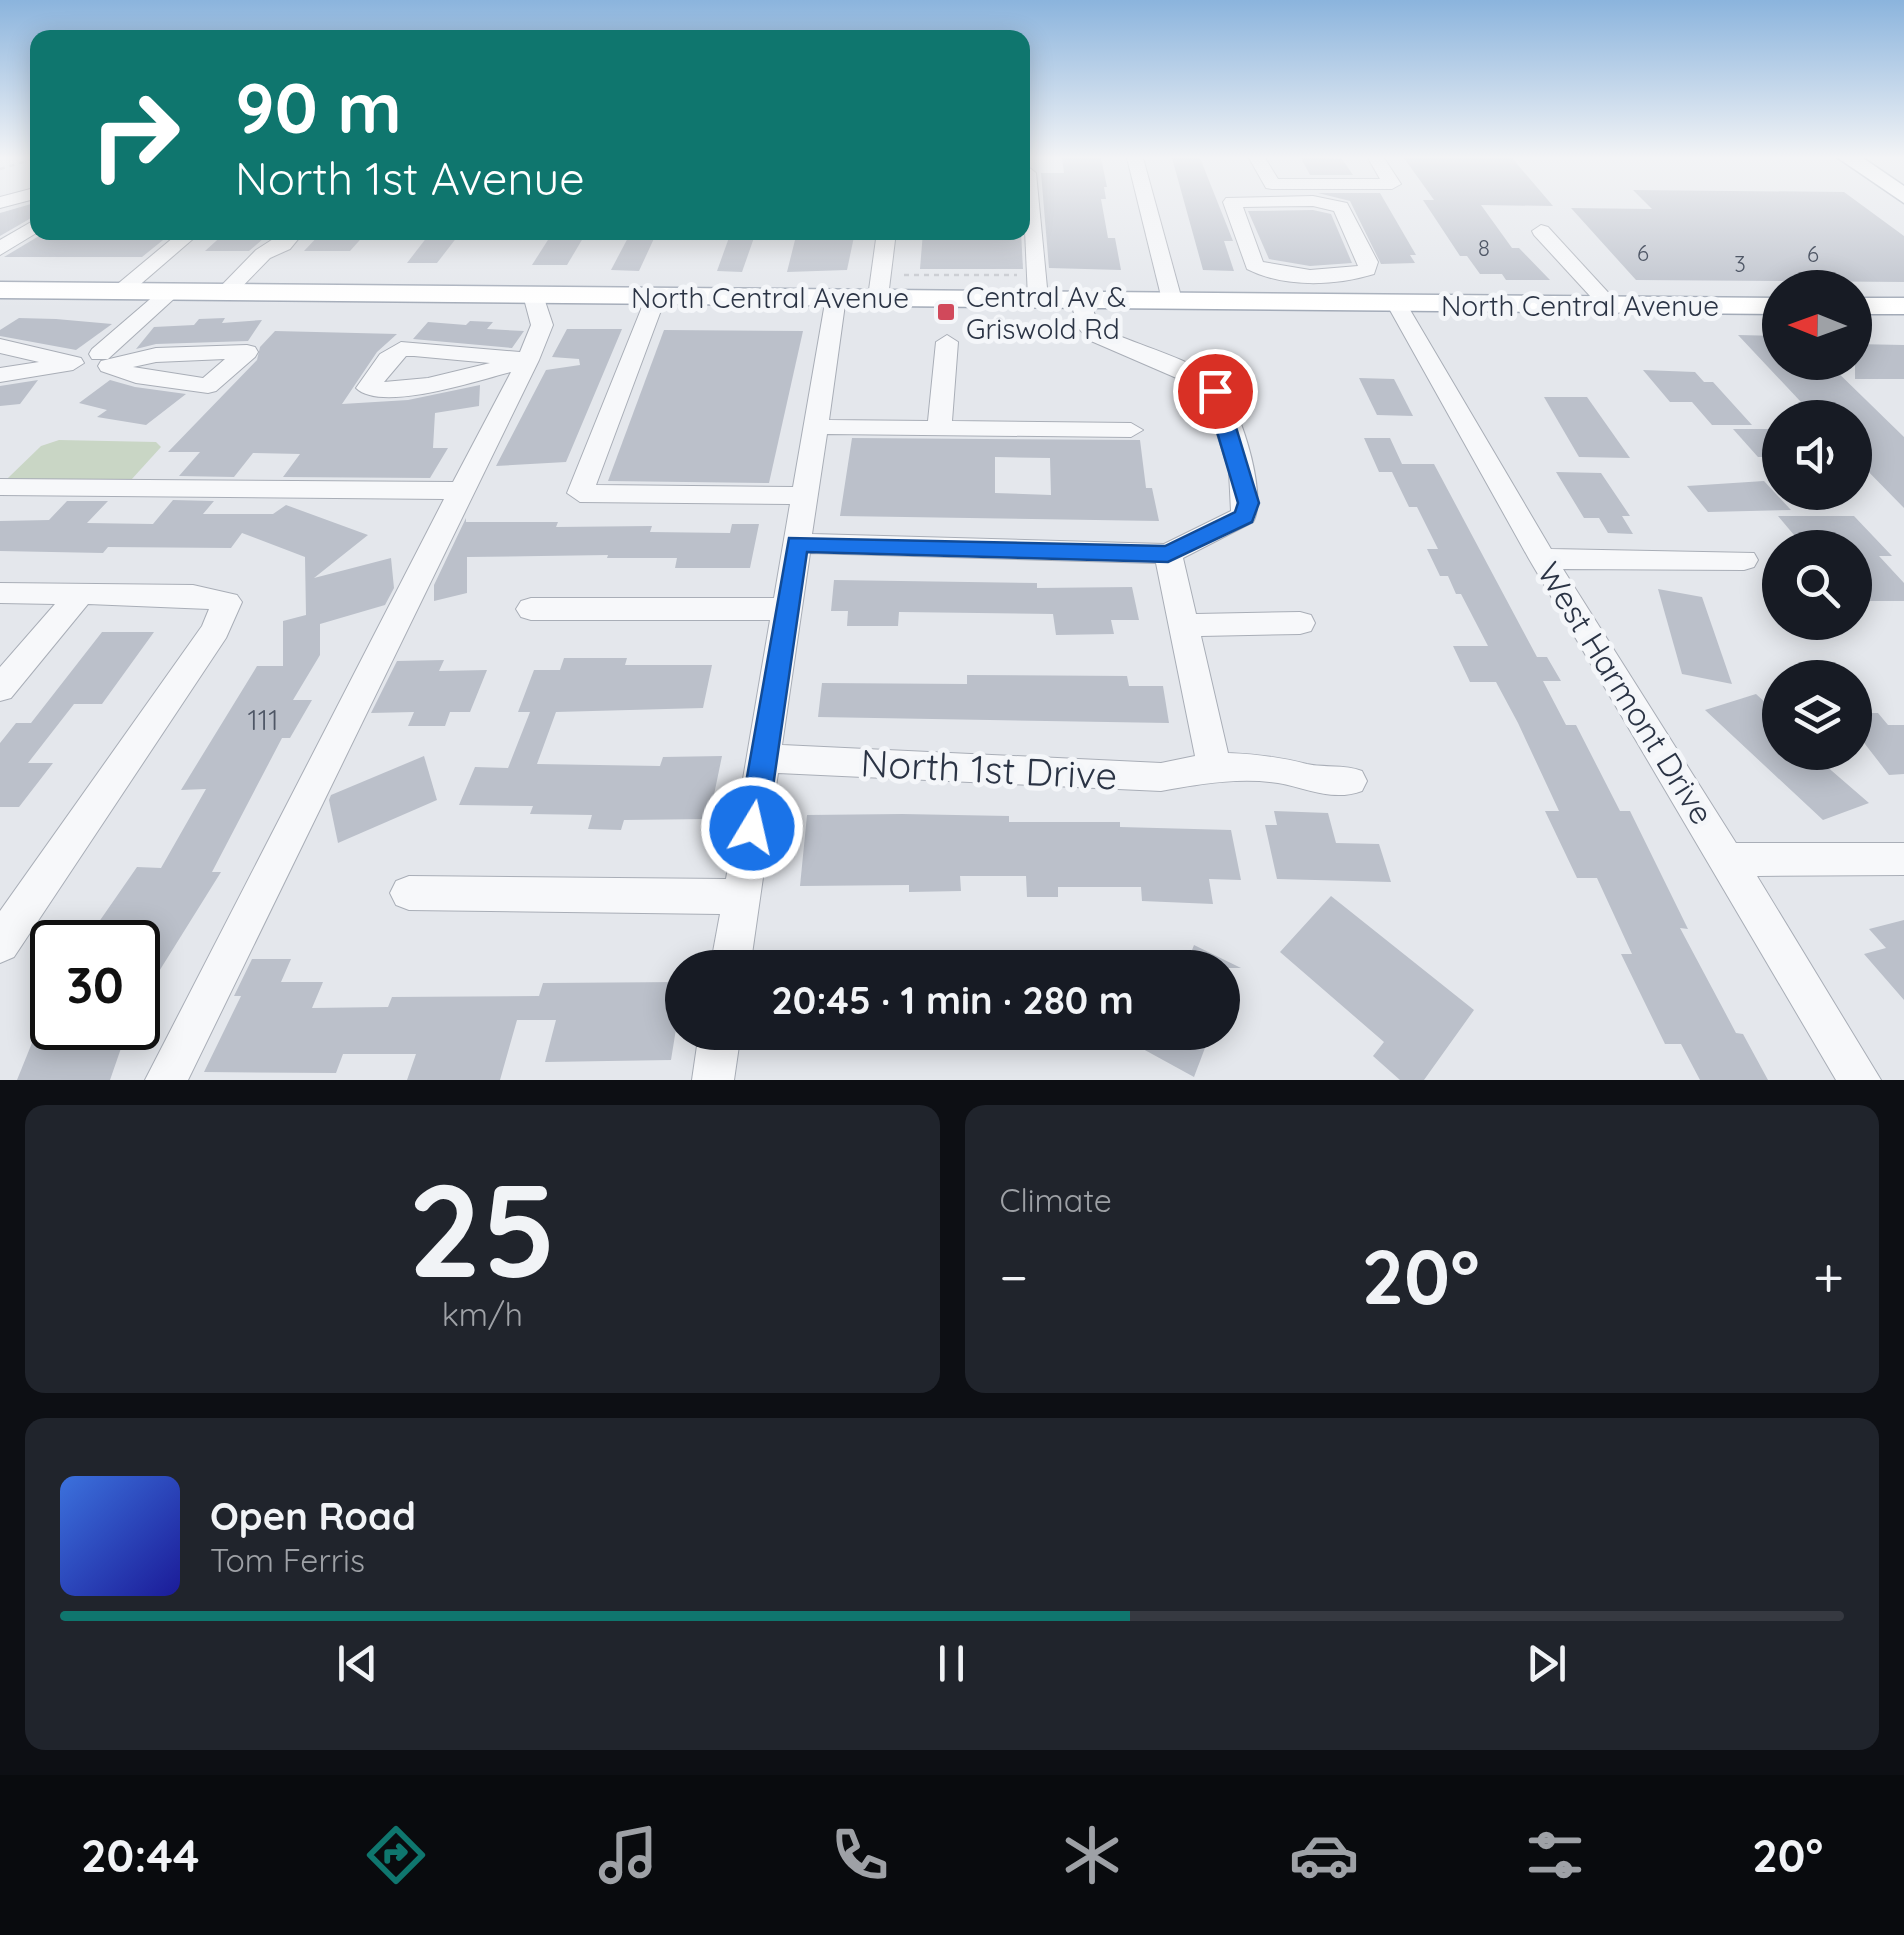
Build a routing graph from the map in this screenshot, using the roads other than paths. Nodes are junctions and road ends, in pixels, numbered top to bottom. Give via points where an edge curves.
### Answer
1 (1149, 208) edge
2 (1234, 208) edge
3 (1342, 208) edge
4 (30, 228) edge
5 (1540, 231) dead end
6 (183, 240) edge
7 (190, 240) edge
8 (886, 240) edge
9 (1030, 240) edge
10 (0, 250) edge
11 (278, 250) edge
12 (1303, 274) junction
13 (1032, 287) junction
14 (0, 290) edge
15 (128, 291) junction
16 (170, 292) junction
17 (236, 292) junction
18 (533, 294) junction
19 (656, 297) junction
20 (836, 297) junction
21 (878, 297) junction
22 (1080, 298) junction
23 (1172, 300) junction
24 (1316, 302) junction
25 (1396, 304) junction
26 (1608, 305) junction
27 (1762, 306) edge
28 (1872, 306) edge
29 (1904, 306) edge
30 (947, 342) dead end
31 (0, 346) edge
32 (104, 360) junction
33 (528, 360) junction
34 (73, 362) junction
35 (0, 375) edge
36 (816, 427) junction
37 (939, 428) junction
38 (1131, 430) dead end
39 (0, 487) edge
40 (462, 491) junction
41 (804, 496) junction
42 (797, 544) junction
43 (1168, 554) junction
44 (1543, 560) junction
45 (1744, 560) dead end
46 (0, 593) edge
47 (80, 594) junction
48 (532, 609) dead end
49 (786, 609) junction
50 (1300, 624) dead end
51 (1184, 625) junction
52 (0, 689) edge
53 (763, 758) junction
54 (1214, 767) junction
55 (1350, 781) dead end
56 (1904, 859) edge
57 (1728, 860) junction
58 (409, 893) dead end
59 (741, 896) junction
60 (0, 944) edge
61 (733, 950) edge
62 (717, 1050) edge
63 (166, 1080) edge
64 (713, 1080) edge
65 (1860, 1080) edge

1 - 23 street
2 - 12 street via 1254,265 1262,272
3 - 12 street via 1368,270
4 - 10 street
5 - 26 street
6 - 15 street
7 - 15 street
8 - 21 street
9 - 13 street
11 - 17 street
12 - 24 street
13 - 21 main road, North Central Avenue
13 - 22 main road, North Central Avenue
14 - 15 main road, North Central Avenue
15 - 16 main road, North Central Avenue
16 - 17 main road, North Central Avenue
16 - 32 street
17 - 18 main road, North Central Avenue
18 - 19 main road, North Central Avenue
18 - 33 street via 542,326
19 - 20 main road, North Central Avenue
19 - 41 street via 580,493
20 - 21 main road, North Central Avenue
20 - 36 street
22 - 23 main road, North Central Avenue
22 - 43 street via 1098,336 1215,391 1248,503 1244,516
23 - 24 main road, North Central Avenue
24 - 25 main road, North Central Avenue
25 - 26 main road, North Central Avenue
25 - 44 street, West Harmont Drive
26 - 27 main road, North Central Avenue
28 - 29 main road
30 - 37 street
31 - 34 street
32 - 32 street via 136,376 208,386 248,352
32 - 34 street
33 - 33 street via 401,349 368,388 422,384
33 - 40 street
34 - 35 street
36 - 37 street
36 - 41 street
37 - 38 street
39 - 40 street
40 - 63 street
41 - 42 street
42 - 43 street
42 - 49 street
43 - 51 street
44 - 45 street
44 - 57 street, West Harmont Drive
46 - 47 street
47 - 52 street
47 - 60 street via 193,595 227,602 215,630
48 - 49 street
49 - 53 street
50 - 51 street
51 - 54 street
53 - 54 street, North 1st Drive via 1161,777
53 - 59 street
54 - 55 street, North 1st Drive
56 - 57 street
57 - 65 street, West Harmont Drive
58 - 59 street
59 - 61 street
62 - 64 street

